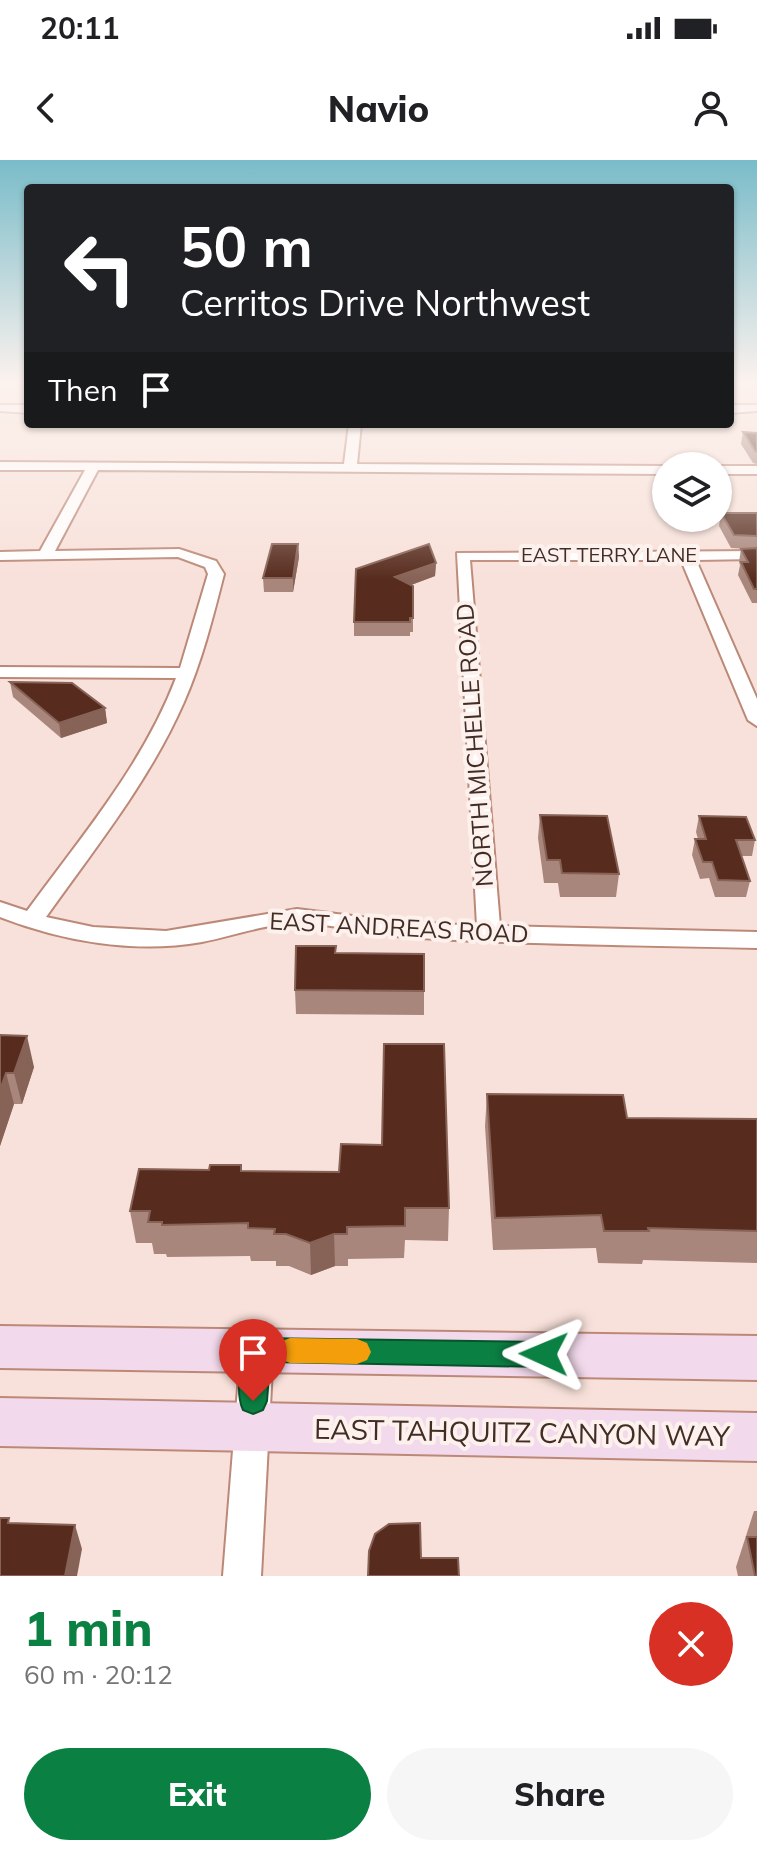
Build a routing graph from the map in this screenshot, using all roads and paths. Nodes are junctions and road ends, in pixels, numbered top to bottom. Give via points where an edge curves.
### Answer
1 (352, 447) edge
2 (0, 466) edge
3 (94, 466) junction
4 (350, 467) junction
5 (652, 470) edge
6 (732, 470) edge
7 (757, 470) edge
8 (46, 554) junction
9 (686, 555) junction
10 (757, 555) edge
11 (0, 556) edge
12 (462, 556) joint
13 (0, 672) edge
14 (186, 673) junction
15 (757, 720) edge
16 (0, 909) edge
17 (31, 922) junction
18 (489, 934) junction
19 (757, 940) edge
20 (0, 1347) edge
21 (257, 1350) junction
22 (757, 1358) edge
23 (0, 1422) edge
24 (251, 1426) junction
25 (757, 1437) edge
26 (242, 1576) edge

1 - 4 street
2 - 3 street
3 - 4 street
3 - 8 street
4 - 5 street
6 - 7 street
8 - 11 street
8 - 14 street via 179,553 211,564 216,574
9 - 10 street, EAST TERRY LANE
9 - 12 street, EAST TERRY LANE
9 - 15 street
12 - 18 street, NORTH MICHELLE ROAD
13 - 14 street
14 - 17 street via 142,766
16 - 17 street, EAST ANDREAS ROAD
17 - 18 street, EAST ANDREAS ROAD via 138,938 190,936 261,918 297,916 396,930
18 - 19 street, EAST ANDREAS ROAD
20 - 21 main road
21 - 22 main road
21 - 24 street
23 - 24 main road, EAST TAHQUITZ CANYON WAY
24 - 25 main road, EAST TAHQUITZ CANYON WAY
24 - 26 street

